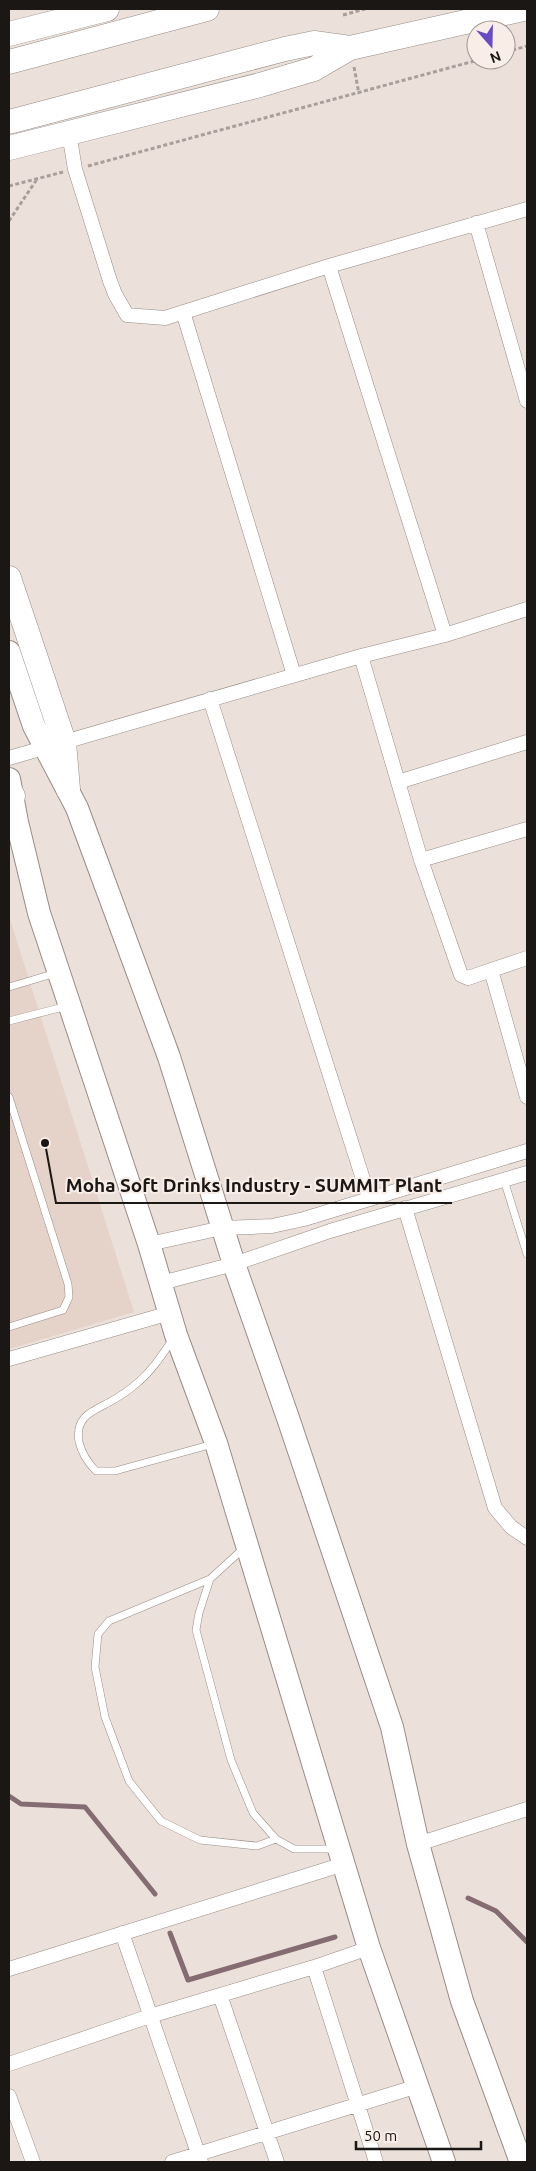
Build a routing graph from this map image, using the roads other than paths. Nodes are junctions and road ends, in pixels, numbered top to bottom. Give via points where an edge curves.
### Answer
1 (107, 9) edge
2 (207, 9) edge
3 (524, 9) edge
4 (9, 34) edge
5 (350, 48) junction
6 (9, 62) edge
7 (9, 122) edge
8 (69, 132) junction
9 (9, 148) edge
10 (527, 209) edge
11 (476, 223) junction
12 (329, 266) junction
13 (183, 312) junction
14 (527, 401) edge
15 (9, 578) edge
16 (527, 609) edge
17 (445, 635) junction
18 (9, 652) edge
19 (361, 656) junction
20 (294, 674) junction
21 (210, 699) junction
22 (527, 742) edge
23 (54, 746) junction
24 (9, 758) edge
25 (398, 782) junction
26 (10, 788) edge
27 (68, 789) joint
28 (527, 829) edge
29 (421, 860) junction
30 (527, 958) edge
31 (491, 970) junction
32 (58, 972) junction
33 (9, 987) edge
34 (70, 1005) junction
35 (9, 1020) edge
36 (9, 1097) edge
37 (527, 1097) edge
38 (527, 1151) edge
39 (527, 1173) edge
40 (504, 1180) junction
41 (369, 1198) junction
42 (405, 1208) junction
43 (222, 1228) junction
44 (149, 1244) junction
45 (527, 1254) edge
46 (234, 1264) junction
47 (161, 1283) junction
48 (170, 1313) junction
49 (9, 1327) edge
50 (176, 1335) junction
51 (9, 1359) edge
52 (216, 1443) junction
53 (527, 1538) edge
54 (246, 1547) junction
55 (210, 1579) junction
56 (527, 1809) edge
57 (276, 1839) junction
58 (418, 1844) junction
59 (342, 1856) junction
60 (122, 1933) junction
61 (369, 1948) junction
62 (314, 1967) junction
63 (9, 1969) edge
64 (220, 1995) junction
65 (150, 2016) junction
66 (9, 2064) edge
67 (418, 2086) junction
68 (9, 2096) edge
69 (357, 2105) junction
70 (267, 2133) junction
71 (200, 2158) edge
72 (33, 2162) edge
73 (172, 2162) edge
74 (277, 2162) edge
75 (376, 2162) edge
76 (444, 2162) edge
77 (521, 2162) edge

1 - 4 highway
2 - 6 highway
3 - 5 highway
5 - 7 highway via 314,43 285,49
5 - 8 highway via 314,69 278,80
8 - 9 highway
8 - 13 street via 75,169 112,287 127,315 165,318
10 - 11 street
11 - 12 street
11 - 14 street
12 - 13 street
12 - 17 street
13 - 20 street
15 - 23 highway
16 - 17 street
17 - 19 street
18 - 23 main road via 34,726
19 - 20 street
19 - 25 street
20 - 21 street
21 - 23 street
21 - 41 street
22 - 25 street
23 - 24 street
23 - 27 highway
25 - 29 street
26 - 32 main road via 32,888
27 - 43 main road via 166,1049
28 - 29 street
29 - 31 street via 461,975 468,978
30 - 31 street
31 - 37 street
32 - 33 lane
32 - 34 main road
34 - 35 lane
34 - 44 main road
36 - 49 lane via 68,1284 69,1297 63,1310
38 - 41 street
39 - 40 street
40 - 42 street
40 - 45 lane
41 - 43 street via 272,1226
42 - 46 street
42 - 53 street via 495,1508 511,1528
43 - 44 street
43 - 46 main road
44 - 47 main road
46 - 47 street
46 - 58 main road via 392,1727
47 - 48 main road
48 - 50 main road
48 - 51 street
50 - 52 main road
50 - 52 lane via 153,1368 136,1384 89,1412 77,1432 81,1448 86,1461 96,1471 115,1471
52 - 54 main road
54 - 55 lane
54 - 59 main road
55 - 57 lane via 198,1613 196,1630 231,1760 254,1813
55 - 57 lane via 109,1621 98,1634 95,1667 105,1717 129,1781 161,1822 200,1840 257,1846
56 - 58 street
57 - 59 lane via 294,1849
58 - 77 main road via 462,2001
59 - 60 street
59 - 61 main road
60 - 63 street
60 - 65 street
61 - 62 street
61 - 67 main road
62 - 64 street
62 - 69 street
64 - 65 street
64 - 70 street
65 - 66 street
65 - 71 street
67 - 69 street
67 - 76 main road
68 - 72 street
69 - 70 street
69 - 75 street
70 - 71 street
70 - 74 street
71 - 73 street

